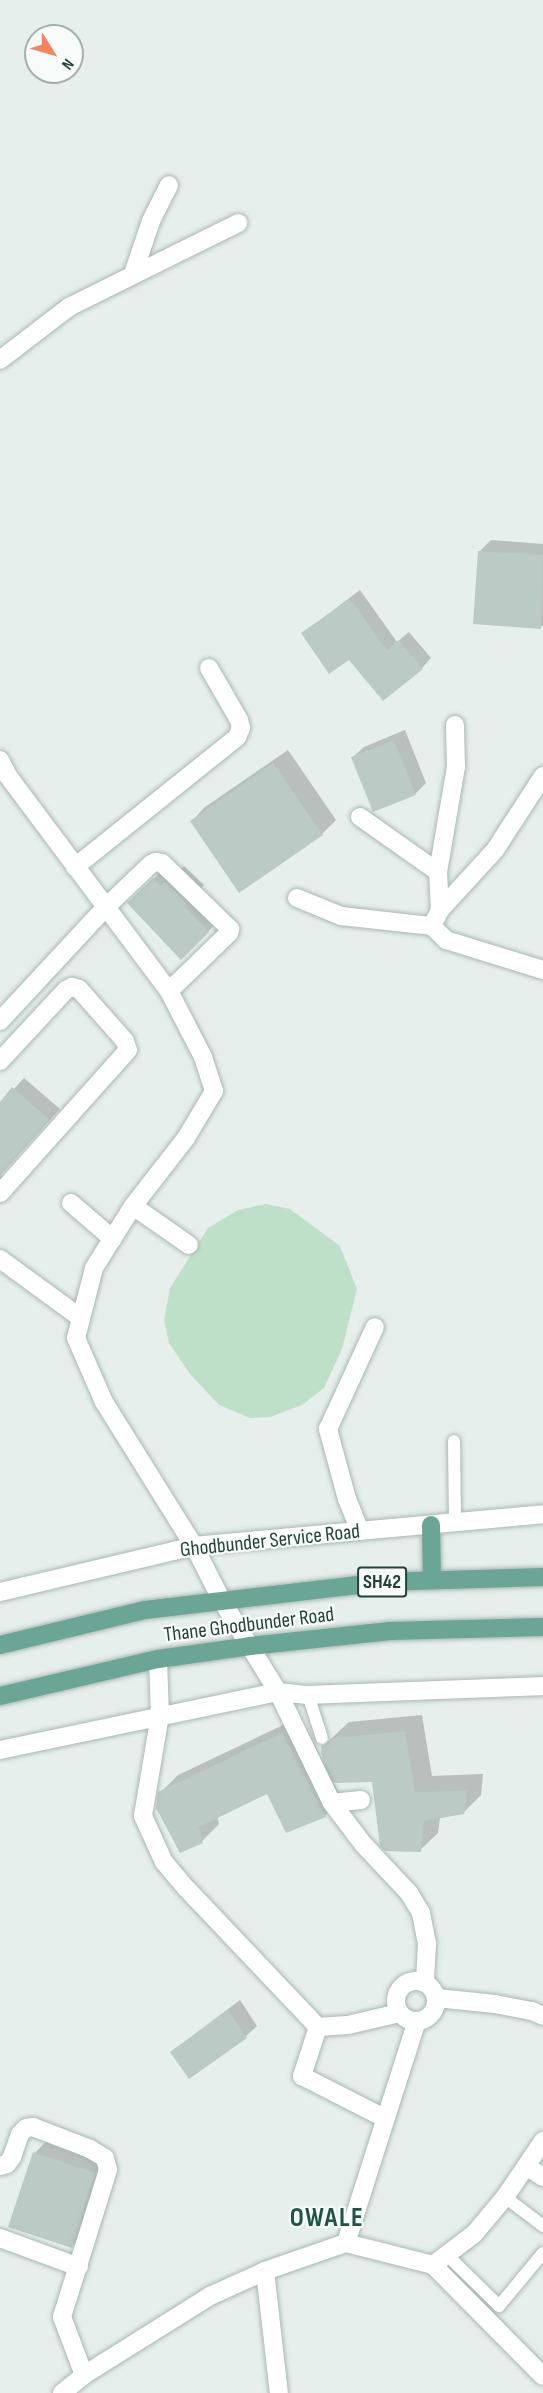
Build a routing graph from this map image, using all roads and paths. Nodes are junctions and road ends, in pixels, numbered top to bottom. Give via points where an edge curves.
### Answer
1 (169, 185) dead end
2 (238, 223) dead end
3 (133, 274) junction
4 (0, 360) edge
5 (209, 668) dead end
6 (455, 725) dead end
7 (3, 773) edge
8 (543, 777) edge
9 (360, 817) dead end
10 (75, 867) junction
11 (438, 872) junction
12 (297, 898) dead end
13 (106, 907) junction
14 (436, 918) junction
15 (543, 970) edge
16 (169, 992) junction
17 (0, 1021) edge
18 (0, 1061) edge
19 (0, 1193) edge
20 (71, 1203) dead end
21 (133, 1206) junction
22 (112, 1239) junction
23 (189, 1245) dead end
24 (0, 1259) edge
25 (81, 1318) junction
26 (375, 1327) dead end
27 (454, 1441) dead end
28 (543, 1514) edge
29 (455, 1522) junction
30 (431, 1525) junction
31 (360, 1531) junction
32 (194, 1546) junction
33 (543, 1577) edge
34 (432, 1580) junction
35 (0, 1592) edge
36 (222, 1601) junction
37 (543, 1627) edge
38 (0, 1645) edge
39 (249, 1646) junction
40 (158, 1659) junction
41 (543, 1686) edge
42 (278, 1692) junction
43 (308, 1695) junction
44 (0, 1696) edge
45 (160, 1715) junction
46 (322, 1738) dead end
47 (0, 1750) edge
48 (361, 1800) dead end
49 (332, 1803) junction
50 (425, 1982) junction
51 (437, 1998) junction
52 (399, 2013) junction
53 (543, 2016) edge
54 (417, 2021) junction
55 (318, 2027) junction
56 (386, 2119) junction
57 (543, 2141) edge
58 (0, 2166) edge
59 (526, 2166) junction
60 (543, 2177) edge
61 (505, 2198) junction
62 (543, 2226) edge
63 (0, 2238) edge
64 (346, 2243) junction
65 (543, 2253) edge
66 (440, 2260) junction
67 (79, 2267) junction
68 (265, 2271) junction
69 (84, 2375) junction
70 (543, 2376) edge
71 (62, 2393) edge
72 (279, 2393) edge

1 - 3 street via 151,221
2 - 3 street
3 - 4 street via 69,307
5 - 10 street via 239,720 237,737
6 - 11 street via 456,766
7 - 10 street
8 - 14 street via 495,850
9 - 11 street
10 - 13 street
11 - 14 street
12 - 14 street via 341,916
13 - 16 street
13 - 16 street via 156,862 162,863 227,924 229,933
13 - 17 street
14 - 15 street via 446,940
16 - 21 street via 203,1057 214,1091 186,1138
18 - 19 street via 72,987 79,989 125,1041 128,1050
20 - 22 street
21 - 22 street
21 - 23 street
22 - 25 street via 94,1268
24 - 25 street
25 - 32 street via 76,1338 104,1402
26 - 31 street via 328,1429
27 - 29 lane
28 - 29 street, Ghodbunder Service Road
29 - 30 street, Ghodbunder Service Road
30 - 31 street, Ghodbunder Service Road
30 - 34 main road
31 - 32 street, Ghodbunder Service Road
32 - 35 street, Ghodbunder Service Road
32 - 36 street
33 - 34 main road, Thane Ghodbunder Road / SH42
34 - 36 main road, Thane Ghodbunder Road / SH42
36 - 38 main road, Thane Ghodbunder Road / SH42 via 145,1610
36 - 39 street
37 - 39 main road, Thane Ghodbunder Road via 390,1631
39 - 40 main road, Thane Ghodbunder Road
39 - 42 street
40 - 44 main road, Thane Ghodbunder Road
40 - 45 street
41 - 43 street
42 - 43 street
42 - 45 street
42 - 49 street
43 - 46 lane
45 - 47 street
45 - 55 street via 143,1816 164,1862
48 - 49 street
49 - 50 street via 363,1844 409,1893 421,1913 427,1943
50 - 51 street
50 - 52 street via 412,1981 400,1988 396,2000
51 - 53 street via 495,2004
51 - 54 street via 430,2017
52 - 54 street
52 - 55 street via 348,2025
54 - 56 street
55 - 56 street via 302,2076
56 - 64 street
57 - 59 street
58 - 67 street via 12,2157 20,2134 33,2127 105,2158 108,2170
59 - 60 street
59 - 61 street
61 - 62 lane
61 - 66 street via 474,2234
63 - 67 street
64 - 66 street
64 - 68 street
65 - 66 lane via 499,2306
66 - 70 street
67 - 69 street via 62,2317
68 - 69 street via 210,2296
68 - 72 street
69 - 71 street

